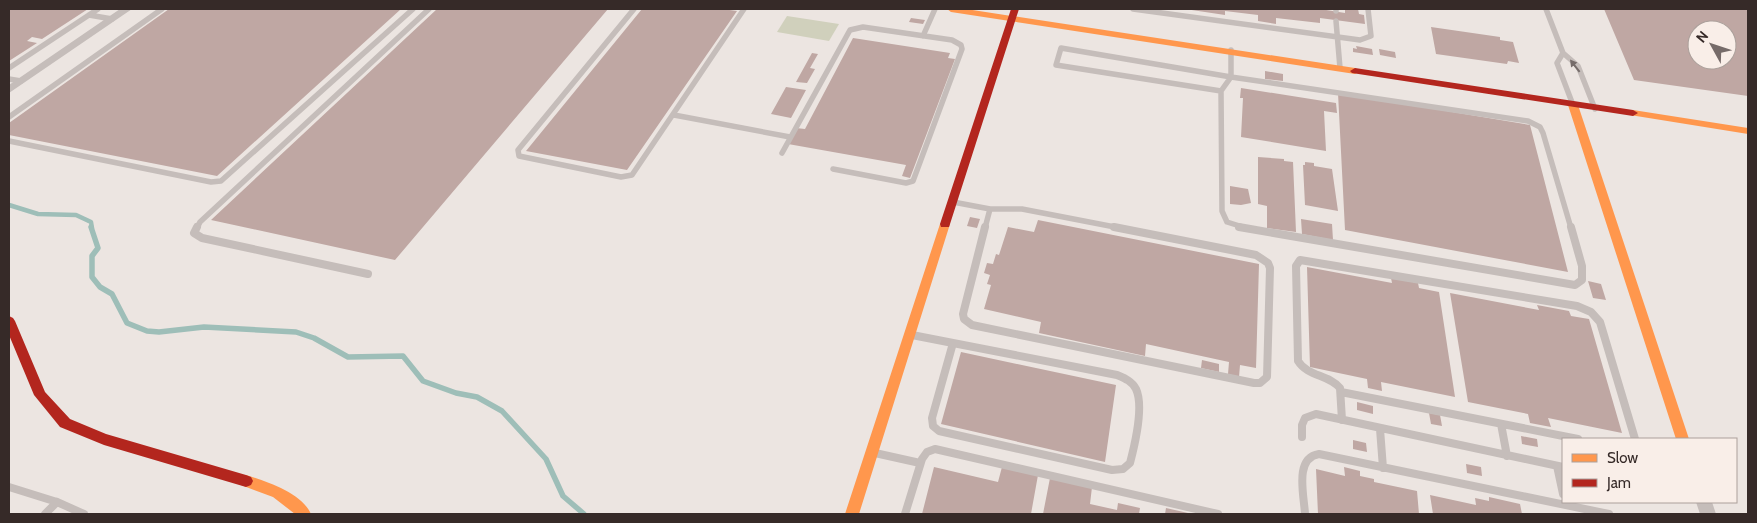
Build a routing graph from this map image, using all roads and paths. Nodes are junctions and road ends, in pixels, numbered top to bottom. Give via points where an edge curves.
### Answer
1 (98, 9) edge
2 (127, 9) edge
3 (162, 9) edge
4 (412, 9) edge
5 (429, 9) edge
6 (634, 9) edge
7 (744, 9) edge
8 (935, 9) edge
9 (951, 9) edge
10 (1133, 9) edge
11 (1368, 9) edge
12 (1546, 9) edge
13 (1013, 13) edge
14 (89, 15) junction
15 (112, 19) junction
16 (1336, 20) dead end
17 (923, 36) junction
18 (1337, 38) junction
19 (1231, 50) junction
20 (1563, 53) junction
21 (9, 68) edge
22 (1340, 68) junction
23 (1230, 75) junction
24 (9, 79) edge
25 (21, 81) junction
26 (9, 90) edge
27 (1221, 91) junction
28 (1572, 105) junction
29 (1595, 109) junction
30 (674, 115) junction
31 (9, 118) edge
32 (1748, 131) edge
33 (790, 137) junction
34 (9, 141) edge
35 (782, 153) dead end
36 (833, 169) dead end
37 (952, 202) junction
38 (990, 209) junction
39 (368, 274) dead end
40 (9, 321) edge
41 (909, 335) junction
42 (953, 343) junction
43 (1341, 392) junction
44 (1342, 420) junction
45 (1501, 424) junction
46 (1380, 429) junction
47 (1302, 437) dead end
48 (1573, 438) edge
49 (1635, 438) edge
50 (1683, 438) edge
51 (873, 452) junction
52 (1507, 456) junction
53 (920, 463) junction
54 (1560, 467) edge
55 (1383, 468) junction
56 (1562, 485) edge
57 (9, 487) edge
58 (57, 502) junction
59 (1566, 504) edge
60 (45, 514) edge
61 (84, 514) edge
62 (304, 514) edge
63 (852, 514) edge
64 (906, 514) edge
65 (1218, 514) edge
66 (1305, 514) edge
67 (1608, 514) edge

1 - 14 lane
2 - 15 street
3 - 31 lane
4 - 34 lane via 221,181 211,182
5 - 39 lane via 200,222 194,232 202,238
6 - 30 lane via 517,154 629,177 635,173
7 - 30 lane
8 - 17 lane
9 - 13 street
10 - 18 lane
11 - 18 lane via 1369,38
12 - 20 lane
13 - 19 street
13 - 37 street
14 - 15 lane
14 - 21 lane
15 - 25 street
16 - 18 lane
17 - 33 lane via 863,27 850,30
17 - 36 lane via 952,40 962,49 913,181 906,183
18 - 22 lane
19 - 22 street
19 - 23 lane
20 - 28 lane via 1557,64
29 -> 20 lane via 1578,66
22 - 28 street
23 - 27 lane via 1229,82
23 - 27 lane via 1061,48 1056,65
23 - 27 lane via 1302,89 1336,91 1519,118 1533,123 1543,133 1582,266 1582,280 1568,285 1232,225 1222,211
24 - 25 lane
25 - 26 street
28 - 29 street
28 - 50 street
29 - 32 street
30 - 33 lane
33 - 35 lane
37 - 38 lane
37 - 41 street
38 - 38 lane via 1022,209 1249,252 1262,258 1270,268 1267,377 1260,383 1254,383 972,325 963,314
40 - 62 street via 40,395 65,423 104,439 273,489 287,497
41 - 42 lane
41 - 51 street
42 - 42 lane via 1129,380 1139,400 1130,463 1122,469 1112,470 939,431 933,426 932,418
43 - 44 lane
43 - 45 lane
43 - 49 lane via 1333,382 1303,369 1298,361 1296,266 1300,260 1586,309 1600,322
44 - 46 lane
44 - 47 lane via 1316,414 1307,416
45 - 48 lane
45 - 52 lane
46 - 52 lane
46 - 55 lane
51 - 53 lane
51 - 63 street
52 - 54 lane
53 - 64 lane
53 - 65 lane via 928,452 939,449
54 - 56 lane
55 - 59 lane
55 - 66 lane via 1311,455 1303,468
57 - 58 lane
58 - 60 lane
58 - 61 lane
59 - 67 lane

